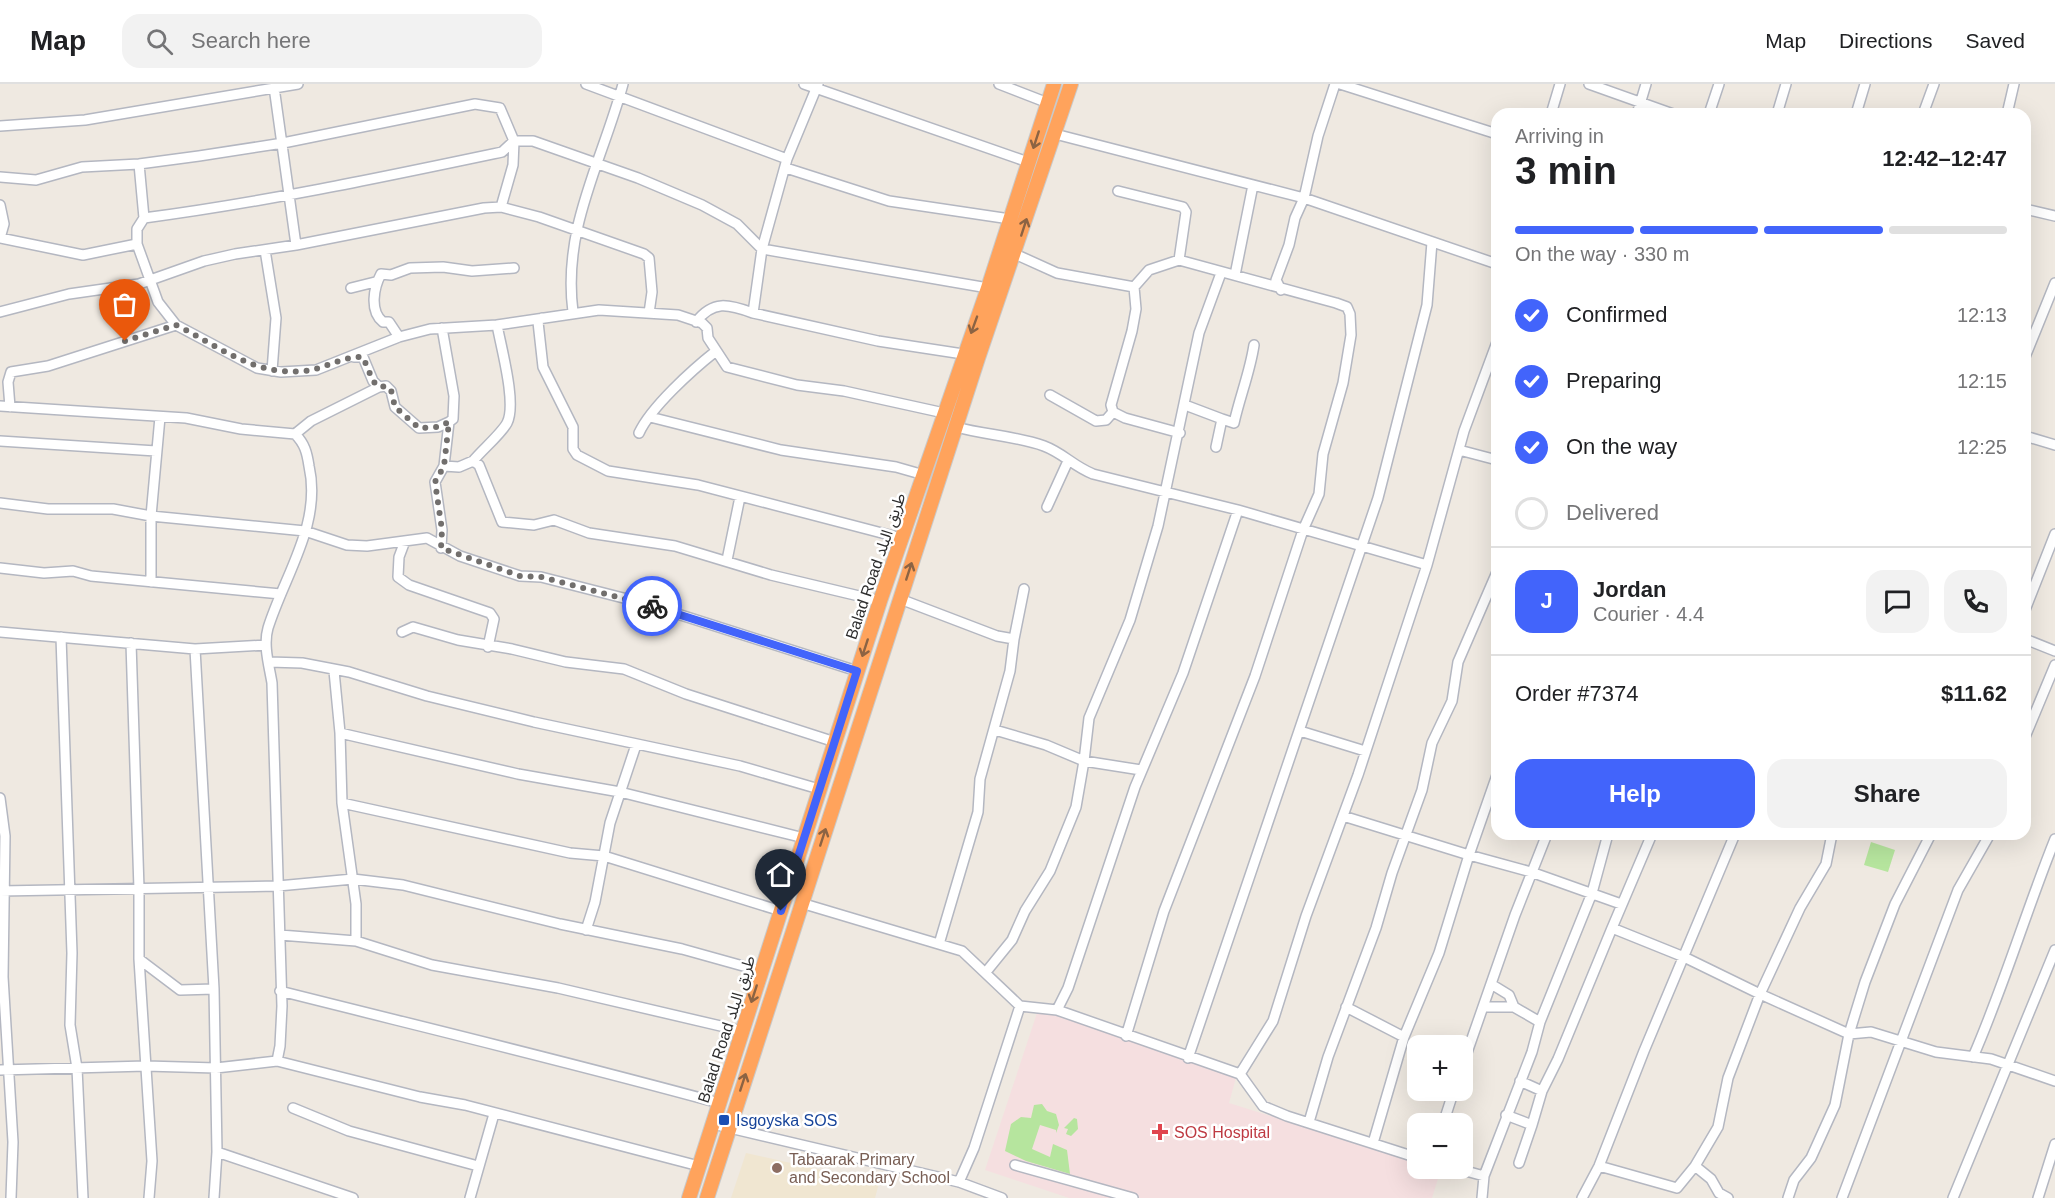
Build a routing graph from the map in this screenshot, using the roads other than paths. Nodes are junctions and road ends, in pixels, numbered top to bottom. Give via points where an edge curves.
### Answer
1 (298, 84) edge
2 (586, 84) edge
3 (623, 84) edge
4 (804, 84) edge
5 (999, 84) edge
6 (1054, 84) edge
7 (1071, 84) edge
8 (1335, 84) edge
9 (1340, 84) edge
10 (1560, 84) edge
11 (1589, 84) edge
12 (1646, 84) edge
13 (1719, 84) edge
14 (1786, 84) edge
15 (1865, 84) edge
16 (1934, 84) edge
17 (2014, 84) edge
18 (818, 86) edge
19 (274, 87) junction
20 (620, 94) junction
21 (1048, 103) junction
22 (1641, 103) junction
23 (1553, 108) edge
24 (1639, 108) edge
25 (1656, 108) edge
26 (1711, 108) edge
27 (1779, 108) edge
28 (1858, 108) edge
29 (1925, 108) edge
30 (2008, 108) edge
31 (0, 126) edge
32 (1491, 132) edge
33 (1055, 134) junction
34 (514, 141) junction
35 (283, 143) junction
36 (1029, 162) junction
37 (787, 163) junction
38 (139, 164) junction
39 (596, 164) junction
40 (0, 177) edge
41 (1253, 185) junction
42 (1118, 191) dead end
43 (289, 196) junction
44 (1304, 198) junction
45 (0, 205) edge
46 (501, 207) junction
47 (2031, 210) edge
48 (2055, 216) edge
49 (144, 218) junction
50 (1010, 219) junction
51 (575, 232) junction
52 (0, 238) edge
53 (1432, 242) junction
54 (137, 244) junction
55 (296, 245) junction
56 (762, 249) junction
57 (265, 250) junction
58 (1015, 254) junction
59 (1179, 260) junction
60 (1491, 262) edge
61 (514, 268) dead end
62 (1221, 273) junction
63 (1235, 275) junction
64 (151, 280) junction
65 (375, 282) junction
66 (2055, 283) edge
67 (1134, 286) junction
68 (351, 288) dead end
69 (988, 288) junction
70 (1281, 290) junction
71 (0, 312) edge
72 (573, 312) junction
73 (649, 313) junction
74 (753, 313) junction
75 (542, 318) junction
76 (696, 322) junction
77 (176, 325) junction
78 (497, 325) junction
79 (442, 328) junction
80 (399, 338) junction
81 (2031, 342) edge
82 (1254, 345) dead end
83 (716, 351) junction
84 (963, 354) junction
85 (354, 357) junction
86 (1491, 360) edge
87 (272, 371) junction
88 (379, 387) junction
89 (1050, 395) dead end
90 (1185, 405) junction
91 (5, 407) edge
92 (1113, 412) junction
93 (944, 413) junction
94 (160, 417) junction
95 (650, 417) junction
96 (1222, 419) junction
97 (449, 422) junction
98 (956, 427) junction
99 (639, 433) dead end
100 (1180, 433) junction
101 (295, 434) junction
102 (2031, 438) edge
103 (0, 441) edge
104 (2055, 445) edge
105 (1216, 447) dead end
106 (1459, 450) junction
107 (156, 451) junction
108 (1491, 458) edge
109 (473, 461) junction
110 (1068, 461) junction
111 (444, 466) junction
112 (924, 474) junction
113 (1166, 493) junction
114 (740, 498) junction
115 (0, 503) edge
116 (1047, 507) dead end
117 (1238, 510) junction
118 (151, 516) junction
119 (1302, 530) junction
120 (304, 531) junction
121 (2055, 534) edge
122 (901, 538) junction
123 (405, 541) junction
124 (1363, 547) junction
125 (441, 548) junction
126 (727, 560) junction
127 (1427, 565) junction
128 (0, 568) edge
129 (151, 582) junction
130 (1491, 586) edge
131 (1024, 589) dead end
132 (281, 594) junction
133 (2031, 595) edge
134 (900, 599) junction
135 (880, 601) junction
136 (0, 632) edge
137 (402, 632) dead end
138 (62, 637) junction
139 (1014, 639) junction
140 (2031, 641) edge
141 (131, 643) junction
142 (266, 645) junction
143 (488, 647) junction
144 (195, 649) junction
145 (2055, 651) edge
146 (269, 662) junction
147 (2055, 664) edge
148 (334, 671) junction
149 (857, 671) junction
150 (2031, 722) edge
151 (994, 730) junction
152 (1300, 731) junction
153 (340, 733) junction
154 (835, 742) junction
155 (636, 745) junction
156 (1365, 751) junction
157 (1084, 761) junction
158 (1141, 770) junction
159 (819, 789) junction
160 (620, 792) junction
161 (1491, 792) edge
162 (0, 798) edge
163 (342, 803) junction
164 (1343, 816) junction
165 (1406, 834) junction
166 (804, 838) junction
167 (2055, 839) edge
168 (1544, 840) edge
169 (1606, 840) edge
170 (1649, 840) edge
171 (1733, 840) edge
172 (1832, 840) edge
173 (1928, 840) edge
174 (1987, 840) edge
175 (1469, 855) junction
176 (604, 856) junction
177 (1531, 872) junction
178 (352, 879) junction
179 (278, 886) junction
180 (210, 888) junction
181 (139, 889) junction
182 (2, 891) edge
183 (68, 891) junction
184 (1593, 893) junction
185 (801, 903) junction
186 (1621, 904) junction
187 (781, 911) junction
188 (1612, 928) junction
189 (586, 930) junction
190 (280, 935) junction
191 (356, 941) junction
192 (939, 944) junction
193 (2055, 950) edge
194 (1684, 957) junction
195 (139, 959) junction
196 (761, 971) junction
197 (986, 972) junction
198 (1491, 984) junction
199 (214, 989) junction
200 (280, 991) junction
201 (1760, 994) junction
202 (1020, 1006) junction
203 (1346, 1007) junction
204 (1484, 1007) junction
205 (1514, 1007) junction
206 (1057, 1010) junction
207 (1540, 1022) junction
208 (742, 1031) junction
209 (1850, 1034) junction
210 (1126, 1036) junction
211 (1404, 1037) junction
212 (1473, 1037) edge
213 (1902, 1040) junction
214 (1188, 1058) junction
215 (1973, 1058) junction
216 (277, 1061) junction
217 (2008, 1065) junction
218 (146, 1066) junction
219 (77, 1068) junction
220 (216, 1068) junction
221 (4, 1070) edge
222 (1240, 1074) junction
223 (2055, 1080) edge
224 (1520, 1081) junction
225 (1542, 1091) junction
226 (719, 1103) junction
227 (293, 1108) dead end
228 (494, 1114) junction
229 (1506, 1115) junction
230 (1309, 1122) junction
231 (713, 1124) junction
232 (1532, 1125) junction
233 (728, 1126) junction
234 (1373, 1143) junction
235 (2055, 1144) edge
236 (217, 1152) junction
237 (1407, 1154) edge
238 (1519, 1163) dead end
239 (478, 1166) junction
240 (699, 1166) junction
241 (1015, 1166) dead end
242 (1599, 1166) junction
243 (1695, 1166) junction
244 (1473, 1173) edge
245 (1484, 1176) junction
246 (959, 1182) junction
247 (974, 1188) junction
248 (1677, 1188) junction
249 (11, 1198) edge
250 (83, 1198) edge
251 (148, 1198) edge
252 (214, 1198) edge
253 (353, 1198) edge
254 (470, 1198) edge
255 (689, 1198) edge
256 (707, 1198) edge
257 (970, 1198) edge
258 (1002, 1198) edge
259 (1133, 1198) edge
260 (1482, 1198) edge
261 (1582, 1198) edge
262 (1672, 1198) edge
263 (1728, 1198) edge
264 (1788, 1198) edge
265 (1842, 1198) edge
266 (1953, 1198) edge
267 (2038, 1198) edge

1 - 19 street
2 - 20 street
3 - 20 street
4 - 18 street
5 - 21 street
6 - 21 highway, Balad Road طريق البلد
7 - 33 highway, Balad Road طريق البلد
8 - 44 street
9 - 32 street
10 - 23 street
11 - 22 street
12 - 22 street
13 - 26 street
14 - 27 street
15 - 28 street
16 - 29 street
17 - 30 street
18 - 36 street
18 - 37 street
19 - 31 street via 85,120
19 - 35 street
20 - 37 street
20 - 39 street
21 -> 36 highway, Balad Road طريق البلد
22 - 24 street
22 - 25 street
33 - 41 street
58 -> 33 highway, Balad Road طريق البلد
34 - 35 street via 500,108 475,104
34 - 39 street via 532,141
34 - 43 street via 502,152
34 - 46 street via 513,165
35 - 38 street
35 - 43 street
36 - 50 highway, Balad Road طريق البلد
37 - 50 street via 889,201
37 - 56 street
38 - 40 street via 82,167 36,180
38 - 49 street
39 - 51 street
39 - 56 street via 702,205 737,224
41 - 44 street
41 - 63 street
42 - 59 street via 1183,207 1186,212
43 - 49 street
43 - 55 street
44 - 53 street
44 - 70 street via 1276,280
45 - 52 street via 4,224
46 - 51 street
46 - 55 street via 422,218
47 - 48 street
49 - 54 street via 137,229
50 - 69 highway, Balad Road طريق البلد
51 - 72 street via 569,283
51 - 73 street via 649,258
52 - 54 street via 83,255
53 - 60 street
53 - 124 street via 1427,305 1394,445
54 - 64 street
55 - 57 street
56 - 69 street
56 - 74 street
57 - 64 street via 204,261
57 - 87 street via 276,318
58 - 67 street via 1057,273
58 - 98 highway, Balad Road طريق البلد
59 - 62 street
59 - 67 street via 1149,270
61 - 65 street via 472,272 443,267 410,268 381,274
62 - 63 street
62 - 90 street via 1199,333
63 - 70 street
64 - 71 street via 69,294
64 - 77 street via 158,302
65 - 68 street
65 - 80 street via 376,317 389,322
66 - 81 street
67 - 92 street via 1136,309
69 -> 84 highway, Balad Road طريق البلد
70 - 119 street via 1336,303 1347,307 1350,314 1351,335 1343,383 1323,454 1319,494
72 - 73 street
72 - 75 street
73 - 76 street via 678,315
74 - 76 street via 714,306 706,309
74 - 84 street
75 - 78 street
75 - 114 street via 538,322 543,367 573,427 573,449 577,455 608,471 698,484
76 - 83 street via 707,328
77 - 87 street via 241,361
77 - 91 street via 48,366 11,372
78 - 79 street
78 - 109 street via 511,414 502,431
79 - 80 street
79 - 97 street via 454,396 453,420
80 - 85 street
82 - 96 street via 1234,423
83 - 93 street via 727,367 797,385
83 - 95 street via 691,371
84 - 93 highway, Balad Road طريق البلد
85 - 87 street via 316,370
85 - 88 street via 363,357
86 - 106 street
88 - 97 street via 391,390 395,407 419,428
88 - 101 street via 311,421
89 - 92 street via 1096,421 1106,420
90 - 96 street
90 - 100 street
91 - 94 street
92 - 100 street
93 - 112 highway, Balad Road طريق البلد
94 - 101 street
94 - 107 street
95 - 99 street
95 - 112 street via 781,450
96 - 105 street
97 - 111 street
98 - 110 street via 1044,446
134 -> 98 highway, Balad Road طريق البلد
100 - 113 street
101 - 120 street via 304,443 314,492
102 - 104 street
103 - 107 street
106 - 108 street
106 - 127 street
107 - 118 street
109 - 111 street via 459,467
109 - 126 street via 479,465 502,522 534,525 554,520 598,536 675,546
110 - 113 street via 1093,474
110 - 116 street
111 - 125 street via 435,482
112 - 122 highway, Balad Road طريق البلد
113 - 117 street
113 - 157 street via 1130,620 1089,718
114 - 122 street
114 - 126 street
115 - 118 street via 48,509 113,509
117 - 119 street
117 - 158 street via 1183,674
118 - 120 street
118 - 129 street
119 - 124 street
119 - 210 street via 1255,676 1164,911
120 - 123 street via 347,545
120 - 132 street
121 - 133 street
122 - 135 highway, Balad Road طريق البلد
123 - 125 street via 427,538
123 - 143 street via 399,556 398,577 416,588 490,613 494,619
124 - 127 street
124 - 152 street
125 - 149 street via 520,576 541,577 643,603
126 - 135 street via 771,575
127 - 156 street
128 - 129 street via 44,573 73,571
129 - 132 street
130 - 165 street via 1458,662 1452,701 1432,743 1422,790
131 - 139 street
132 - 142 street
134 - 139 street
185 -> 134 highway, Balad Road طريق البلد
135 -> 149 highway, Balad Road طريق البلد
136 - 138 street
137 - 143 street via 413,627
138 - 141 street
138 - 183 street
139 - 151 street
140 - 145 street
141 - 144 street
141 - 181 street
142 - 144 street
142 - 146 street
143 - 154 street via 624,669 696,698
144 - 180 street
146 - 148 street via 302,663
146 - 179 street
147 - 150 street
148 - 153 street
148 - 155 street
149 - 154 highway, Balad Road طريق البلد
151 - 157 street
151 - 192 street via 980,779 978,812
152 - 156 street
152 - 214 street
153 - 160 street via 518,774
153 - 163 street
154 - 159 highway, Balad Road طريق البلد
155 - 159 street via 740,766
155 - 160 street
156 - 164 street
157 - 158 street
157 - 197 street via 1076,807 1050,871 1012,940
158 - 206 street via 1068,988
159 - 166 highway, Balad Road طريق البلد
160 - 166 street
160 - 176 street
161 - 175 street
162 - 182 street via 4,836
163 - 176 street via 537,846
163 - 178 street
164 - 165 street
164 - 222 street via 1273,1021
165 - 175 street
165 - 203 street
166 - 187 highway, Balad Road طريق البلد
167 - 215 street
168 - 177 street
169 - 184 street
170 - 186 street
171 - 194 street
172 - 201 street via 1826,864 1800,908
173 - 209 street via 1895,904
174 - 213 street via 1958,890
175 - 177 street
175 - 211 street via 1439,953
176 - 187 street
176 - 189 street
177 - 184 street
177 - 198 street
178 - 179 street
178 - 189 street via 403,885
178 - 191 street
179 - 180 street
179 - 190 street
180 - 181 street
180 - 199 street
181 - 183 street
181 - 195 street
182 - 183 street
182 - 221 street
183 - 219 street via 72,953 70,1025
184 - 186 street
184 - 207 street
185 - 192 street
233 -> 185 highway, Balad Road طريق البلد
186 - 188 street
187 - 196 highway, Balad Road طريق البلد
188 - 194 street
188 - 225 street
189 - 196 street via 682,949
190 - 191 street
190 - 200 street
191 - 208 street via 432,965 558,988
192 - 197 street via 962,951
193 - 217 street
194 - 201 street
194 - 242 street
195 - 199 street via 180,990
195 - 218 street
196 -> 208 highway, Balad Road طريق البلد
197 - 202 street
198 - 204 street
198 - 205 street via 1509,995
199 - 220 street
200 - 216 street via 282,1028
200 - 226 street
201 - 209 street
201 - 243 street via 1728,1078 1718,1126
202 - 206 street
202 - 246 street via 974,1148
203 - 211 street
203 - 230 street
204 - 205 street
204 - 212 street
205 - 207 street
206 - 210 street
207 - 224 street
208 - 226 highway, Balad Road طريق البلد
209 - 213 street via 1871,1032
209 - 264 street via 1835,1105
210 - 214 street
211 - 234 street
213 - 215 street via 1936,1052
213 - 265 street
214 - 222 street
215 - 217 street
216 - 220 street
216 - 228 street
217 - 223 street
217 - 266 street
218 - 219 street
218 - 220 street
218 - 251 street via 152,1161
219 - 221 street
219 - 250 street
220 - 236 street
221 - 249 street via 13,1142
222 - 230 street via 1263,1106
224 - 225 street
224 - 229 street
225 - 232 street
226 - 231 highway, Balad Road طريق البلد
227 - 239 street via 349,1131
228 - 239 street
228 - 240 street
229 - 232 street
229 - 245 street
230 - 234 street
231 - 233 street
231 - 240 highway, Balad Road طريق البلد
232 - 238 street
233 - 246 street
233 - 256 highway, Balad Road طريق البلد
234 - 237 street
235 - 267 street
236 - 252 street
236 - 253 street
239 - 254 street
240 - 255 highway, Balad Road طريق البلد
241 - 259 street
242 - 248 street
242 - 261 street
243 - 248 street
243 - 263 street
244 - 245 street
245 - 260 street
246 - 247 street
247 - 257 street
247 - 258 street
248 - 262 street

